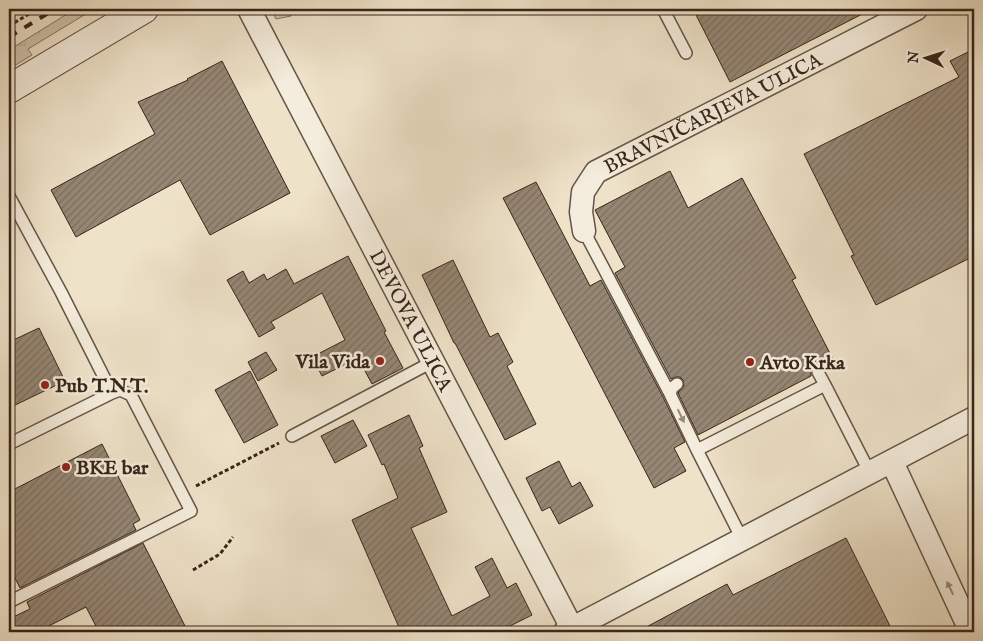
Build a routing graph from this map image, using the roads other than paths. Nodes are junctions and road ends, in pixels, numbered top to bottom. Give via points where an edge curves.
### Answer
1 (144, 9) edge
2 (249, 9) edge
3 (663, 9) edge
4 (916, 9) edge
5 (686, 53) dead end
6 (9, 89) edge
7 (9, 196) edge
8 (584, 231) joint
9 (434, 361) junction
10 (818, 372) dead end
11 (677, 384) dead end
12 (825, 385) junction
13 (112, 393) junction
14 (670, 394) junction
15 (974, 418) edge
16 (292, 436) dead end
17 (9, 444) edge
18 (697, 450) junction
19 (892, 462) junction
20 (870, 473) junction
21 (742, 539) junction
22 (9, 602) edge
23 (570, 631) edge
24 (971, 632) edge

1 - 6 street
2 - 9 street, DEVOVA ULICA
3 - 5 lane
4 - 8 street, BRAVNIČARJEVA ULICA via 596,172 583,192 581,212
7 - 13 lane
8 - 14 lane, BRAVNIČARJEVA ULICA
9 - 16 lane
9 - 23 street, DEVOVA ULICA
10 - 12 lane
11 - 14 lane
12 - 18 lane
12 - 20 lane
13 - 17 lane
13 - 22 lane via 120,390 131,395 191,511
14 -> 18 lane, BRAVNIČARJEVA ULICA
15 - 19 street
18 - 21 lane, BRAVNIČARJEVA ULICA
19 - 20 street
24 -> 19 street
20 - 21 street
21 - 23 street

